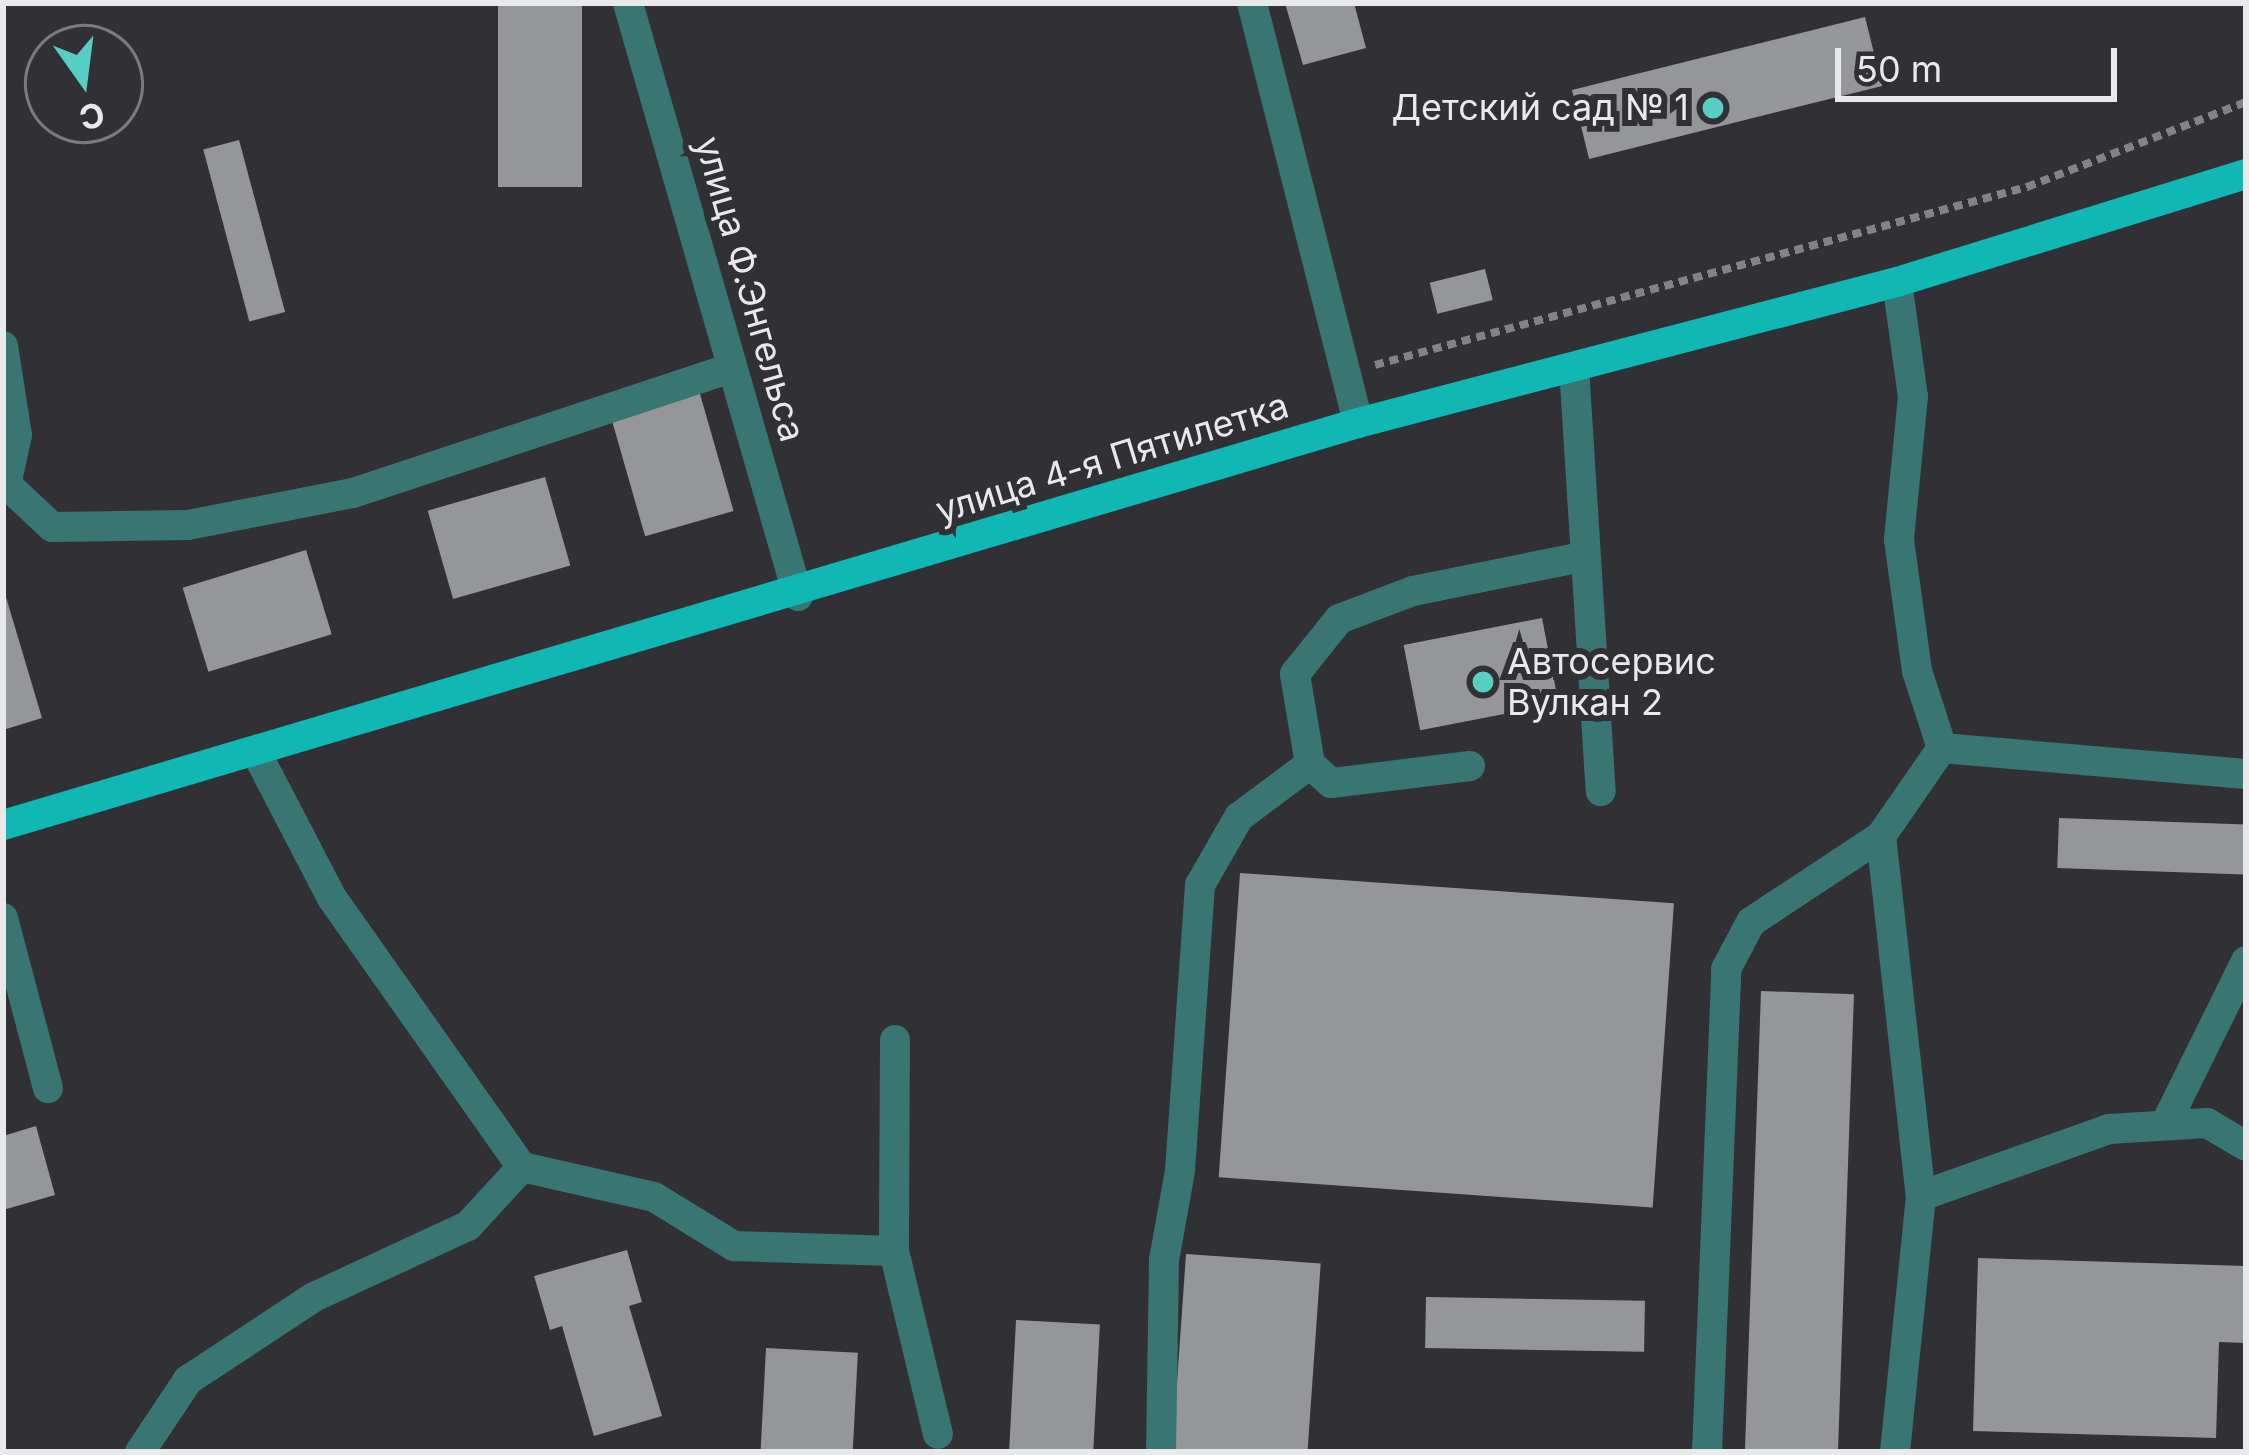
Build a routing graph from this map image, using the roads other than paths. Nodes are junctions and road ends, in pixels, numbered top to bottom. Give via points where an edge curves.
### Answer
1 (628, 3) edge
2 (1252, 3) edge
3 (2246, 174) edge
4 (1897, 282) junction
5 (3, 346) edge
6 (1574, 367) junction
7 (732, 368) junction
8 (1358, 423) junction
9 (5, 481) edge
10 (1581, 557) junction
11 (798, 596) junction
12 (1942, 748) junction
13 (256, 752) junction
14 (1310, 764) junction
15 (1469, 766) dead end
16 (2246, 774) edge
17 (1600, 790) dead end
18 (3, 825) edge
19 (1881, 836) junction
20 (3, 918) edge
21 (2246, 962) edge
22 (895, 1040) dead end
23 (48, 1088) dead end
24 (2165, 1126) junction
25 (2246, 1146) edge
26 (522, 1167) junction
27 (1921, 1196) junction
28 (894, 1251) junction
29 (938, 1434) dead end
30 (140, 1452) edge
31 (1161, 1452) edge
32 (1707, 1452) edge
33 (1895, 1452) edge

1 - 7 street, улица Ф.Энгельса
2 - 8 street
3 - 4 main road, улица 4-я Пятилетка
4 - 6 main road, улица 4-я Пятилетка
4 - 12 street via 1913,397 1899,539 1917,671
5 - 9 street via 16,435
6 - 8 main road, улица 4-я Пятилетка
6 - 10 street
7 - 9 street via 274,511 52,527
7 - 11 street, улица Ф.Энгельса
8 - 11 main road, улица 4-я Пятилетка
10 - 14 street via 1413,591 1339,619 1295,674
10 - 17 street
11 - 13 main road, улица 4-я Пятилетка
12 - 16 street
12 - 19 street
13 - 18 main road, улица 4-я Пятилетка
13 - 26 street via 332,898
14 - 15 street via 1331,782
14 - 31 street via 1239,817 1201,885 1180,1171 1163,1260
19 - 27 street
19 - 32 street via 1751,922 1726,969
20 - 23 street
21 - 24 street
22 - 28 street
24 - 25 street via 2206,1123
24 - 27 street via 2109,1129
26 - 28 street via 654,1197 734,1246
26 - 30 street via 468,1226 314,1297 188,1380
27 - 33 street
28 - 29 street

